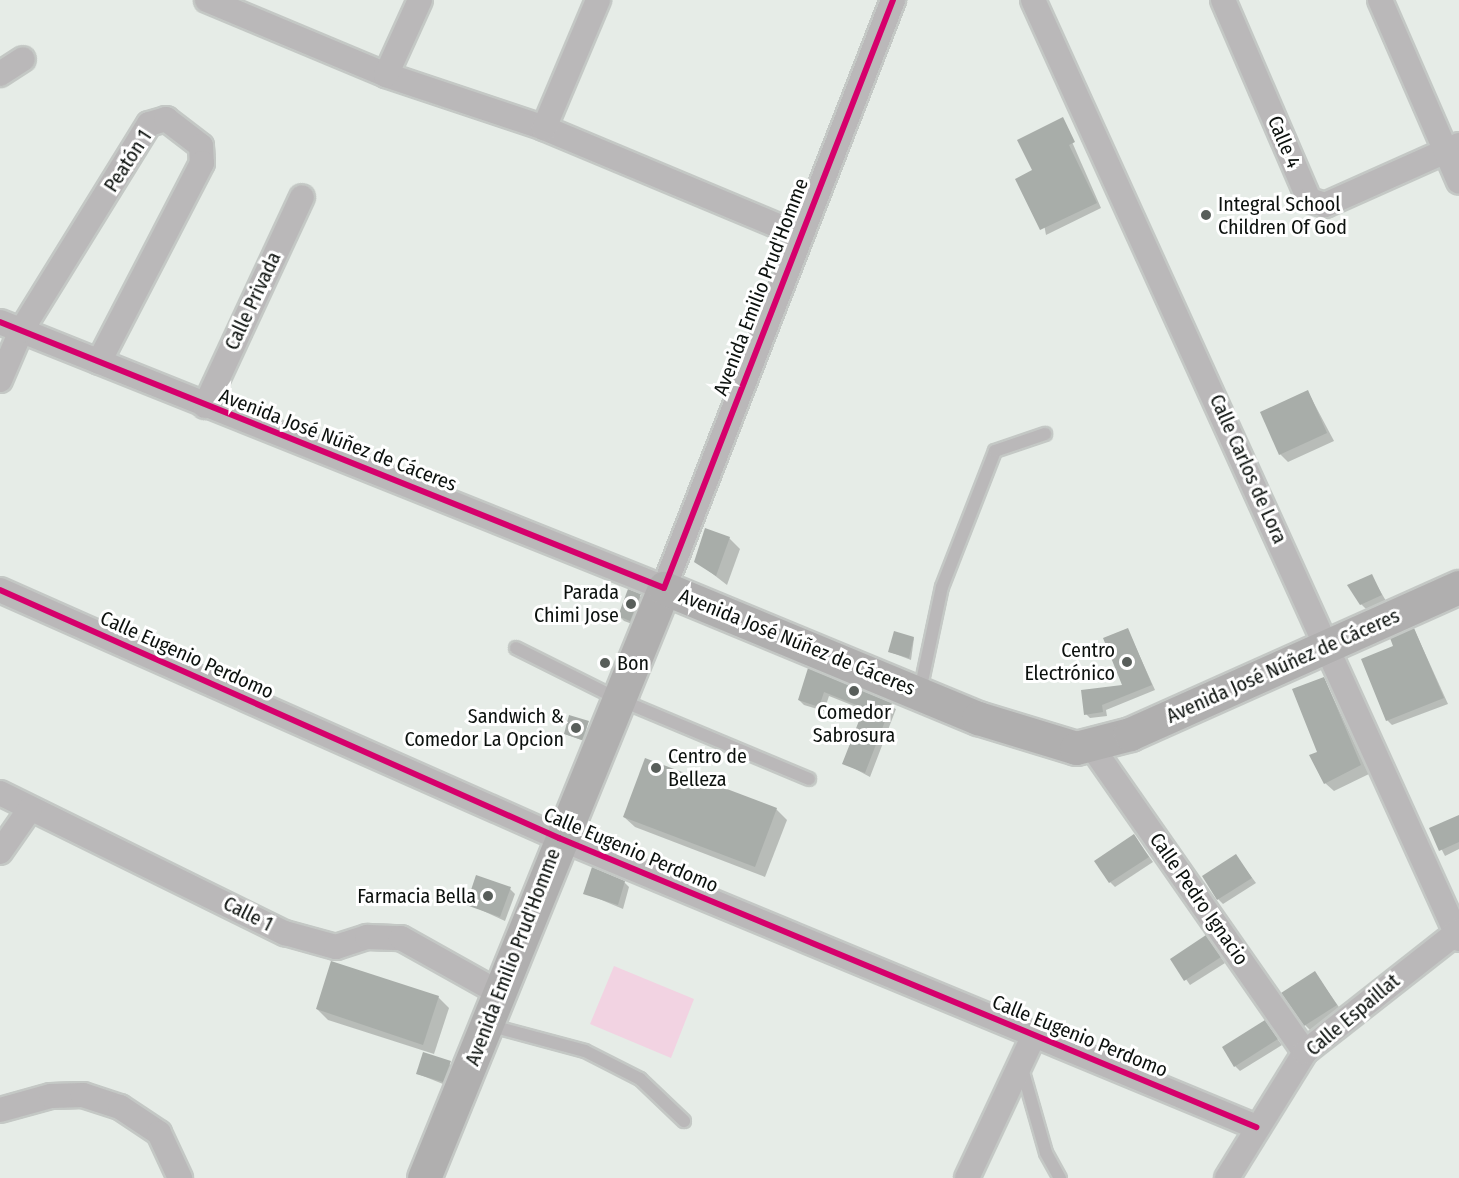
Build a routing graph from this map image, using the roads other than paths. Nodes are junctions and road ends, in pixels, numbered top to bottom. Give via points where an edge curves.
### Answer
1 (207, 0) edge
2 (420, 0) edge
3 (598, 0) edge
4 (893, 0) edge
5 (1033, 0) edge
6 (1223, 0) edge
7 (1380, 0) edge
8 (23, 59) dead end
9 (0, 74) edge
10 (386, 75) junction
11 (544, 128) junction
12 (1452, 148) edge
13 (1459, 182) edge
14 (302, 197) dead end
15 (798, 234) junction
16 (11, 326) edge
17 (99, 362) junction
18 (0, 380) edge
19 (205, 406) junction
20 (1045, 434) dead end
21 (1459, 587) edge
22 (664, 588) junction
23 (0, 590) edge
24 (1327, 646) junction
25 (516, 648) dead end
26 (920, 692) junction
27 (618, 699) junction
28 (1092, 747) junction
29 (809, 779) dead end
30 (0, 793) edge
31 (30, 808) junction
32 (560, 838) junction
33 (0, 852) edge
34 (1458, 934) edge
35 (501, 994) junction
36 (488, 1025) junction
37 (1034, 1035) junction
38 (1305, 1052) junction
39 (1021, 1063) junction
40 (0, 1110) edge
41 (684, 1121) dead end
42 (1256, 1127) junction
43 (180, 1178) edge
44 (424, 1178) edge
45 (967, 1178) edge
46 (1060, 1178) edge
47 (1227, 1178) edge

1 - 10 street
2 - 10 street
3 - 11 street
4 - 15 street, Avenida Emilio Prud'Homme
5 - 24 street, Calle Carlos de Lora
6 - 12 street, Calle 4 via 1309,200 1325,205
7 - 12 street
8 - 9 street
10 - 11 street
11 - 15 street
12 - 13 street
14 - 19 street, Calle Privada
15 - 22 street, Avenida Emilio Prud'Homme
16 - 17 street, Avenida José Núñez de Cáceres
16 - 17 street, Peatón 1 via 149,124 166,119 201,146 202,164
16 - 18 street
17 - 19 street, Avenida José Núñez de Cáceres
19 - 22 street, Avenida José Núñez de Cáceres
20 - 26 lane via 995,451 942,587
21 - 24 main road, Avenida José Núñez de Cáceres
22 - 26 main road, Avenida José Núñez de Cáceres
22 - 27 main road, Avenida Emilio Prud'Homme
23 - 32 street, Calle Eugenio Perdomo
24 - 28 main road, Avenida José Núñez de Cáceres
24 - 34 street, Calle Carlos de Lora
25 - 27 lane
26 - 28 main road, Avenida José Núñez de Cáceres via 978,718 1076,748
27 - 29 lane
27 - 32 main road, Avenida Emilio Prud'Homme
28 - 38 street, Calle Pedro Ignacio
30 - 31 street, Calle 1
31 - 33 street
31 - 35 street, Calle 1 via 285,933 336,947 367,937 401,938
32 - 35 main road, Avenida Emilio Prud'Homme
32 - 37 street, Calle Eugenio Perdomo
34 - 38 street, Calle Espaillat
35 - 36 main road, Avenida Emilio Prud'Homme
36 - 41 lane via 585,1051 640,1079
36 - 44 main road, Avenida Emilio Prud'Homme
37 - 39 street
37 - 42 street, Calle Eugenio Perdomo
38 - 42 street, Calle Espaillat
39 - 45 street
39 - 46 lane via 1046,1153
40 - 43 street via 51,1096 82,1095 120,1107 159,1133
42 - 47 street, Calle Espaillat

